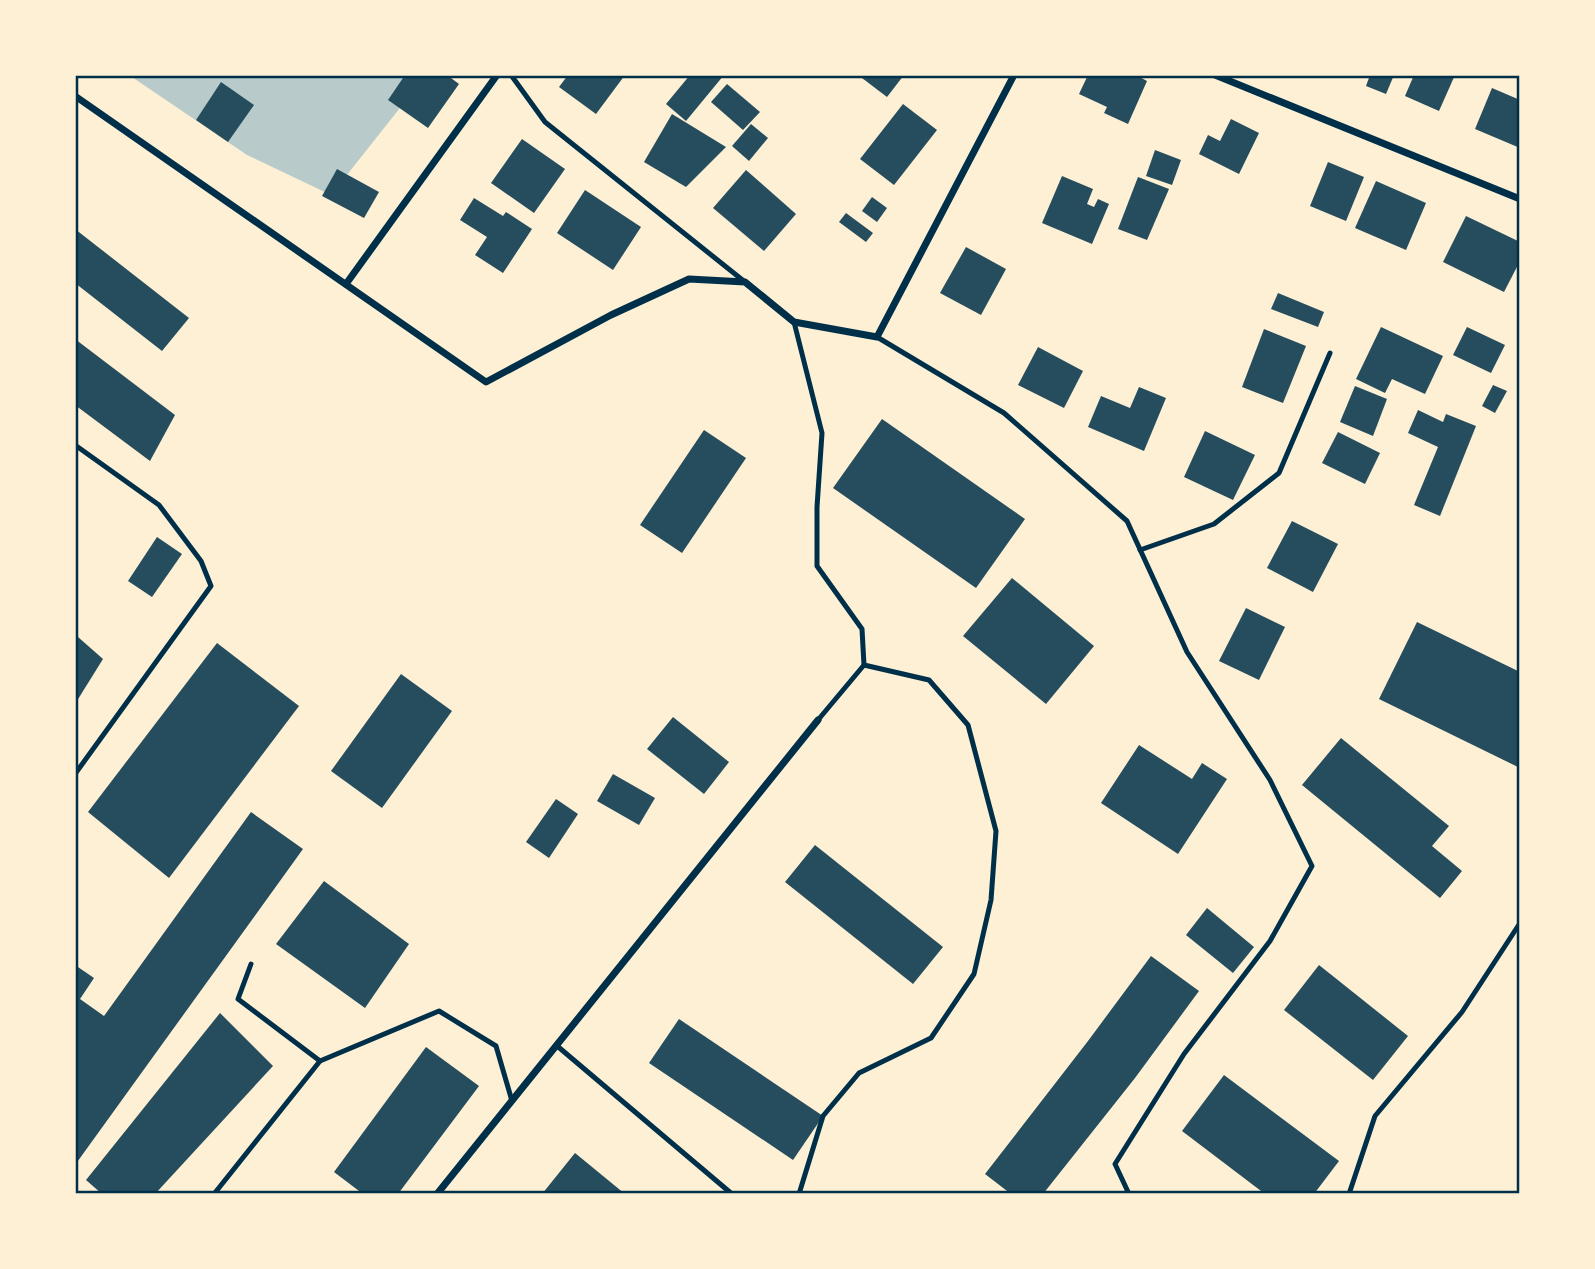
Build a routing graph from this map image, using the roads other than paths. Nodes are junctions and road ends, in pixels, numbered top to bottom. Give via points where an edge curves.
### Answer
1 (497, 75) edge
2 (511, 75) edge
3 (1014, 75) edge
4 (1215, 75) edge
5 (75, 96) edge
6 (1520, 200) edge
7 (745, 282) junction
8 (346, 284) junction
9 (794, 322) junction
10 (877, 337) junction
11 (1330, 354) dead end
12 (75, 445) edge
13 (1140, 550) junction
14 (864, 666) junction
15 (818, 720) joint
16 (75, 774) edge
17 (1520, 923) edge
18 (251, 964) dead end
19 (556, 1045) junction
20 (320, 1061) junction
21 (512, 1101) junction
22 (214, 1194) edge
23 (437, 1194) edge
24 (732, 1194) edge
25 (799, 1194) edge
26 (1129, 1194) edge
27 (1349, 1194) edge

1 - 8 street
2 - 7 lane via 545,122
3 - 10 street
4 - 6 street
5 - 8 street
7 - 8 street via 690,279 611,314 485,382
7 - 9 street
9 - 10 street
9 - 14 lane via 822,433 817,566 862,628
10 - 13 lane via 1004,413 1127,521
11 - 13 lane via 1279,473 1214,524
12 - 16 lane via 159,505 201,561 211,586
13 - 26 lane via 1187,652 1270,780 1312,866 1270,941 1184,1054 1115,1164
14 - 15 lane
14 - 25 lane via 929,680 968,725 996,831 991,900 974,974 931,1038 859,1073 823,1116
15 - 19 street
17 - 27 lane via 1462,1012 1375,1116
18 - 20 lane via 238,999
19 - 21 street
19 - 24 lane
20 - 21 lane via 439,1011 496,1046
20 - 22 lane
21 - 23 street

